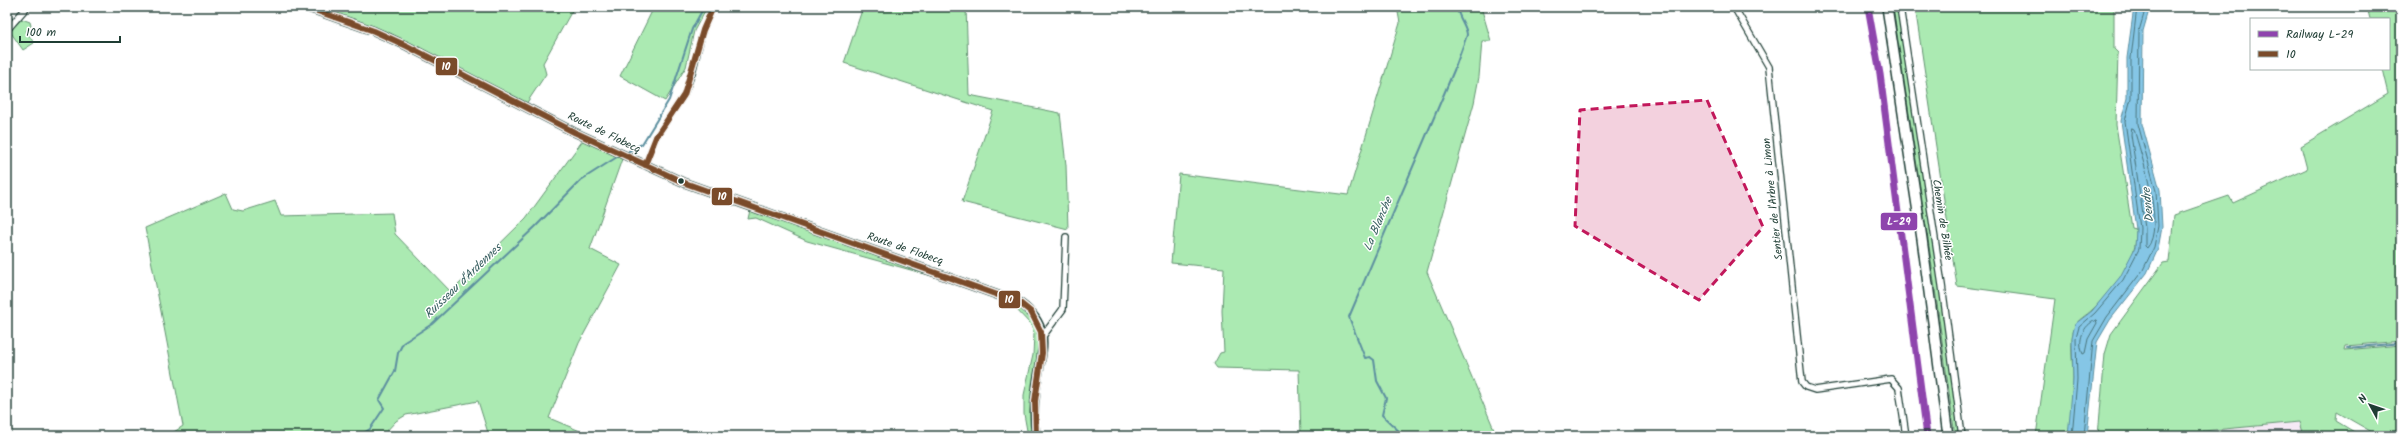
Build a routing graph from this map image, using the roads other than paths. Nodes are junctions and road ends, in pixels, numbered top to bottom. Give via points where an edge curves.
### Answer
1 (27, 7) edge
2 (306, 7) edge
3 (713, 7) edge
4 (1734, 7) edge
5 (1887, 7) edge
6 (1900, 7) edge
7 (7, 30) edge
8 (645, 165) junction
9 (1066, 237) dead end
10 (1043, 336) junction
11 (1036, 436) edge
12 (1906, 436) edge
13 (1948, 436) edge
14 (1962, 436) edge

1 - 7 street
2 - 8 street, Route de Flobecq via 407,46
3 - 8 street via 703,30 684,95 656,138
4 - 12 street, Sentier de l'Arbre à Limon via 1769,67 1801,377 1806,387 1815,390 1891,379 1899,388
5 - 13 highway
6 - 14 street, Chemin de Bilhée via 1939,262
8 - 10 street, Route de Flobecq via 704,191 1008,297 1030,311 1038,322
9 - 10 street via 1063,309
10 - 11 street, Route de Flobecq via 1036,390

